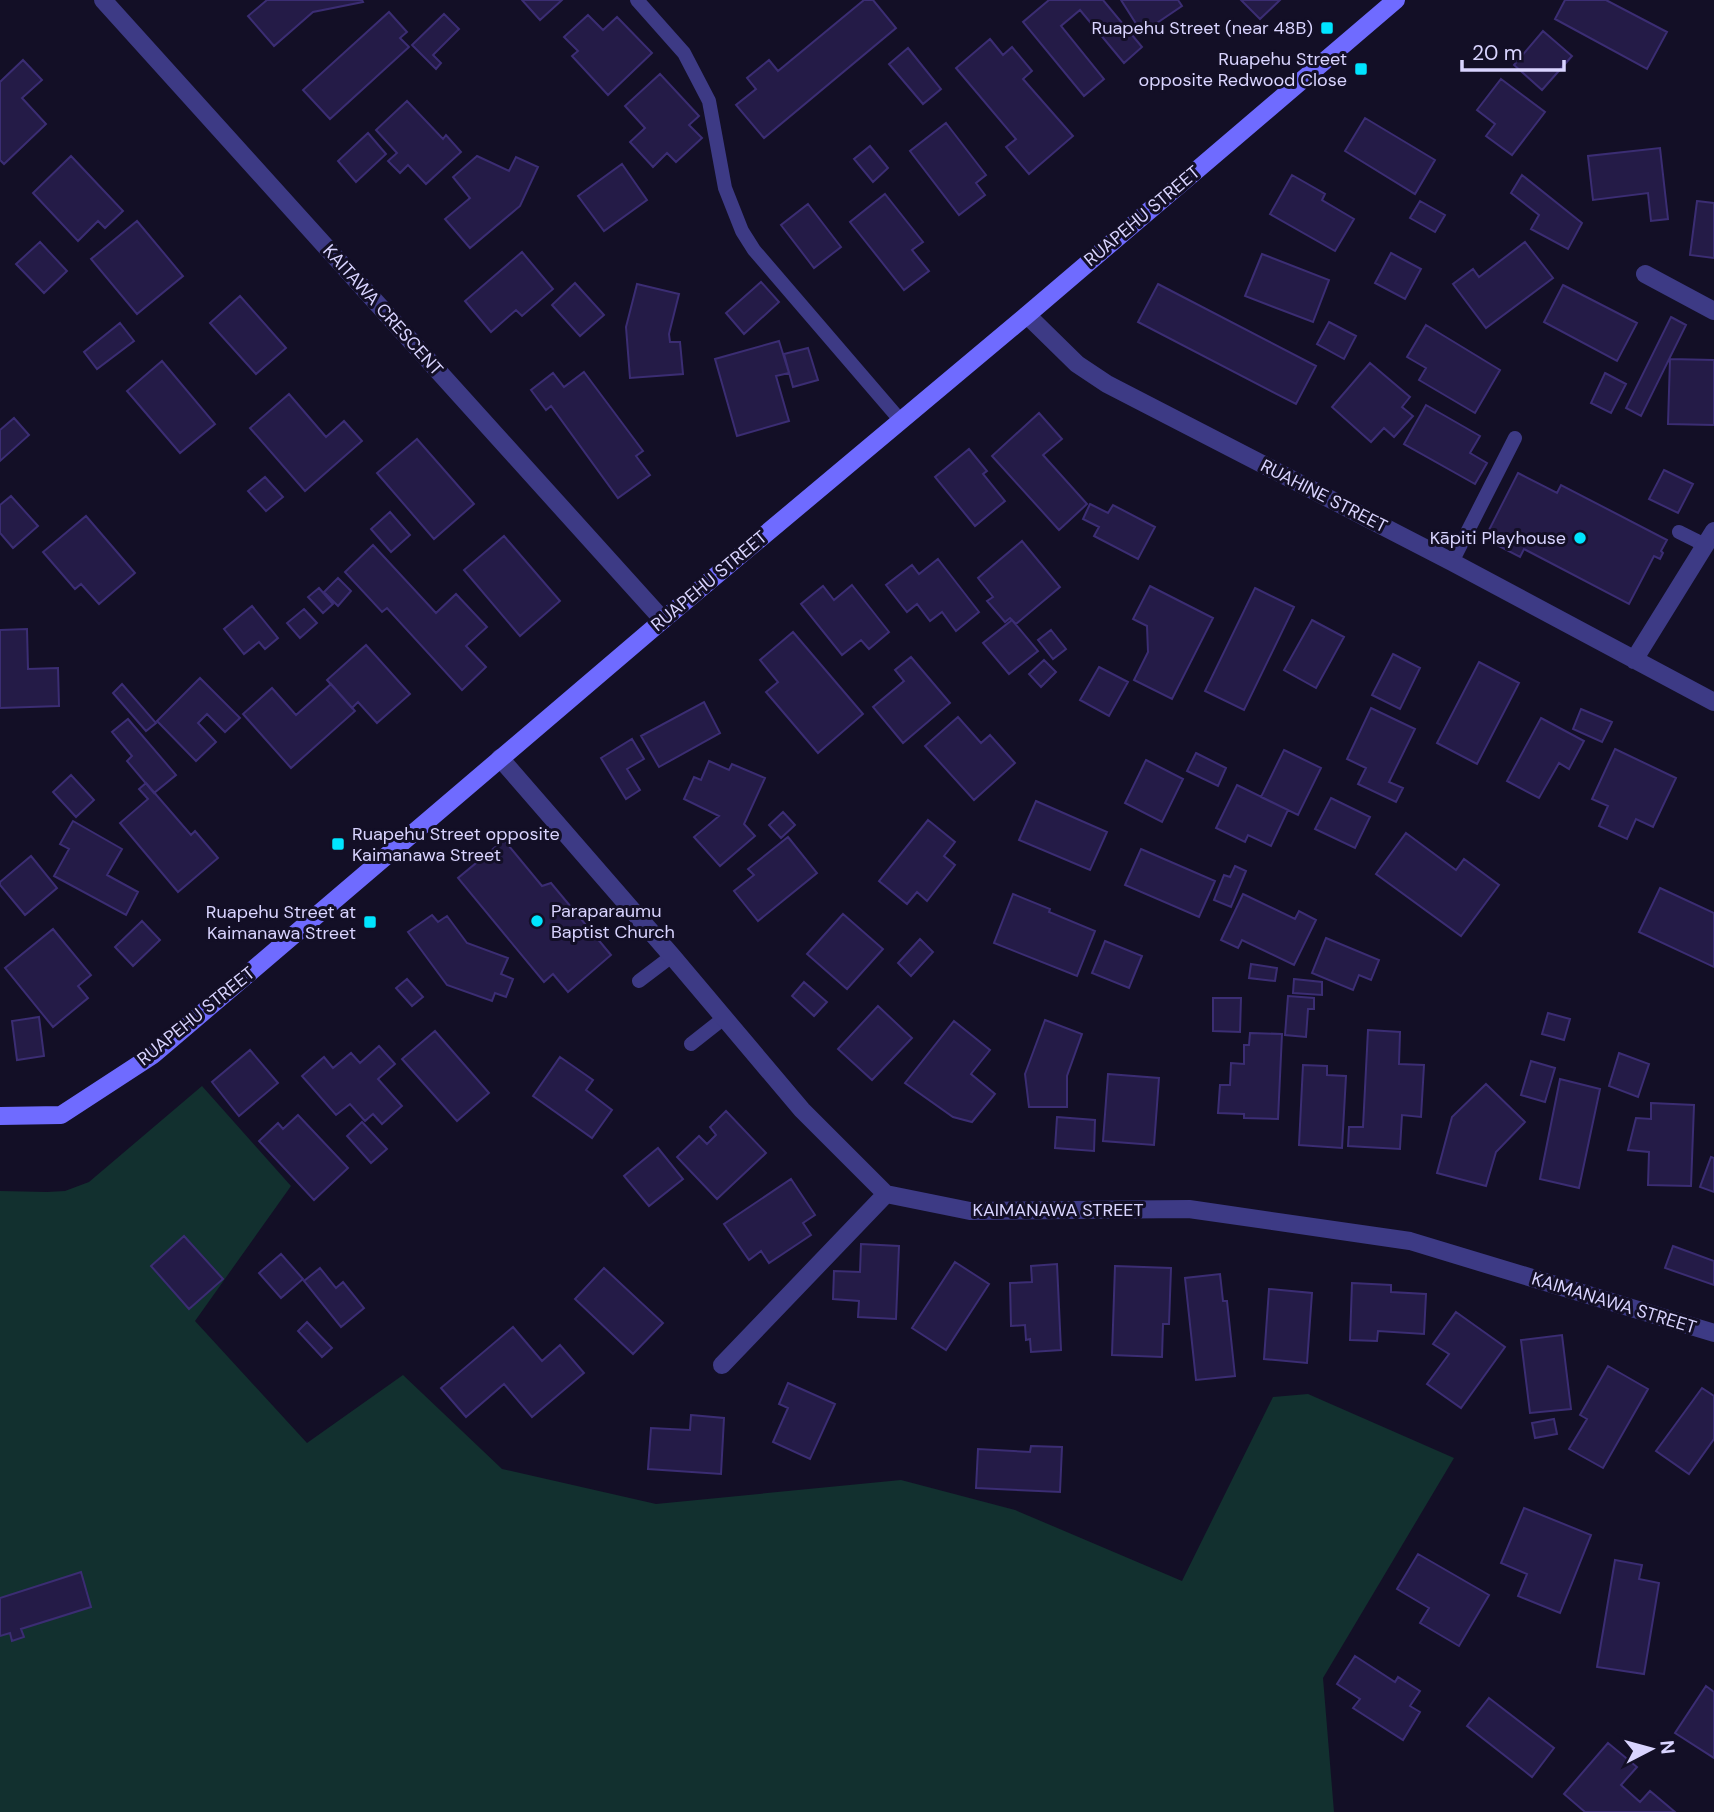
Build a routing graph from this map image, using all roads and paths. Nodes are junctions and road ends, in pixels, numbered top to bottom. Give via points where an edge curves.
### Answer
1 (103, 0) edge
2 (637, 0) edge
3 (1396, 0) edge
4 (1645, 274) dead end
5 (1714, 311) edge
6 (1027, 315) junction
7 (901, 421) junction
8 (1515, 438) dead end
9 (1679, 532) dead end
10 (1709, 538) edge
11 (1452, 562) junction
12 (663, 620) junction
13 (1634, 660) junction
14 (1714, 702) edge
15 (500, 758) junction
16 (672, 956) junction
17 (639, 981) dead end
18 (724, 1018) junction
19 (691, 1044) dead end
20 (0, 1116) edge
21 (886, 1194) junction
22 (1714, 1333) edge
23 (722, 1365) dead end

1 - 12 street, KAITAWA CRESCENT
2 - 7 lane via 684,53 709,101 724,188 742,231
3 - 6 street, RUAPEHU STREET
4 - 5 street
6 - 7 street, RUAPEHU STREET
6 - 11 street, RUAHINE STREET via 1077,364 1107,384
7 - 12 street, RUAPEHU STREET
8 - 11 lane
9 - 10 lane
10 - 13 street
11 - 13 street, RUAHINE STREET
12 - 15 street, RUAPEHU STREET
13 - 14 street, RUAHINE STREET
15 - 16 street
15 - 20 street, RUAPEHU STREET via 153,1055 61,1115
16 - 17 lane
16 - 18 street
18 - 19 lane
18 - 21 street via 802,1110
21 - 22 street, KAIMANAWA STREET via 970,1211 1189,1209 1410,1241
21 - 23 street

